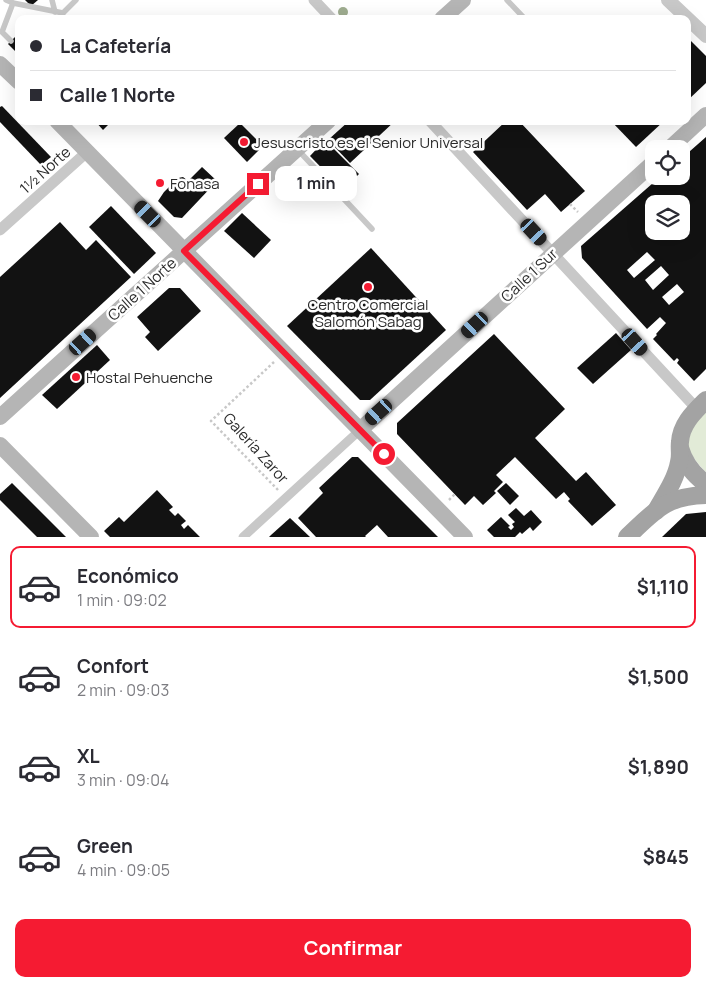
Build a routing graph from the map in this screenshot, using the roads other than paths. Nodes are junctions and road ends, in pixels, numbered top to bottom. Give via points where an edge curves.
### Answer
1 (6, 0) edge
2 (52, 0) edge
3 (76, 0) edge
4 (314, 0) edge
5 (463, 0) edge
6 (508, 0) edge
7 (668, 0) edge
8 (13, 3) junction
9 (55, 12) junction
10 (60, 15) edge
11 (63, 15) edge
12 (328, 15) edge
13 (451, 15) edge
14 (522, 15) edge
15 (684, 15) edge
16 (691, 22) edge
17 (1, 32) edge
18 (706, 36) edge
19 (11, 41) dead end
20 (0, 64) edge
21 (15, 77) edge
22 (706, 115) edge
23 (61, 125) edge
24 (324, 125) edge
25 (434, 125) edge
26 (679, 140) edge
27 (298, 149) junction
28 (87, 152) junction
29 (645, 170) edge
30 (372, 229) dead end
31 (0, 230) edge
32 (184, 251) junction
33 (553, 252) junction
34 (701, 404) edge
35 (0, 417) edge
36 (360, 430) junction
37 (680, 442) junction
38 (0, 445) edge
39 (706, 484) edge
40 (706, 495) edge
41 (656, 511) junction
42 (91, 537) edge
43 (243, 537) edge
44 (466, 537) edge
45 (627, 537) edge

1 - 8 lane
2 - 9 lane
3 - 11 lane
4 - 12 street
5 - 13 main road
6 - 14 lane
7 - 15 street
8 - 9 lane
8 - 17 lane
9 - 10 lane
16 - 18 street
17 - 19 lane
20 - 21 main road
22 - 26 main road
23 - 28 main road
24 - 27 main road, Calle 1 Norte
25 - 33 street
27 - 30 lane
27 - 32 main road, Calle 1 Norte
28 - 31 street, 1½ Norte via 11,214
28 - 32 main road
29 - 33 main road, Calle 1 Sur
32 - 35 main road, Calle 1 Norte
32 - 36 main road
33 - 34 street
33 - 36 main road, Calle 1 Sur
34 - 37 main road via 684,427
36 - 43 street
36 - 44 main road
37 - 39 main road via 687,464
37 - 41 main road via 680,460 675,477
38 - 42 main road
40 - 41 main road via 670,501
41 - 45 main road

